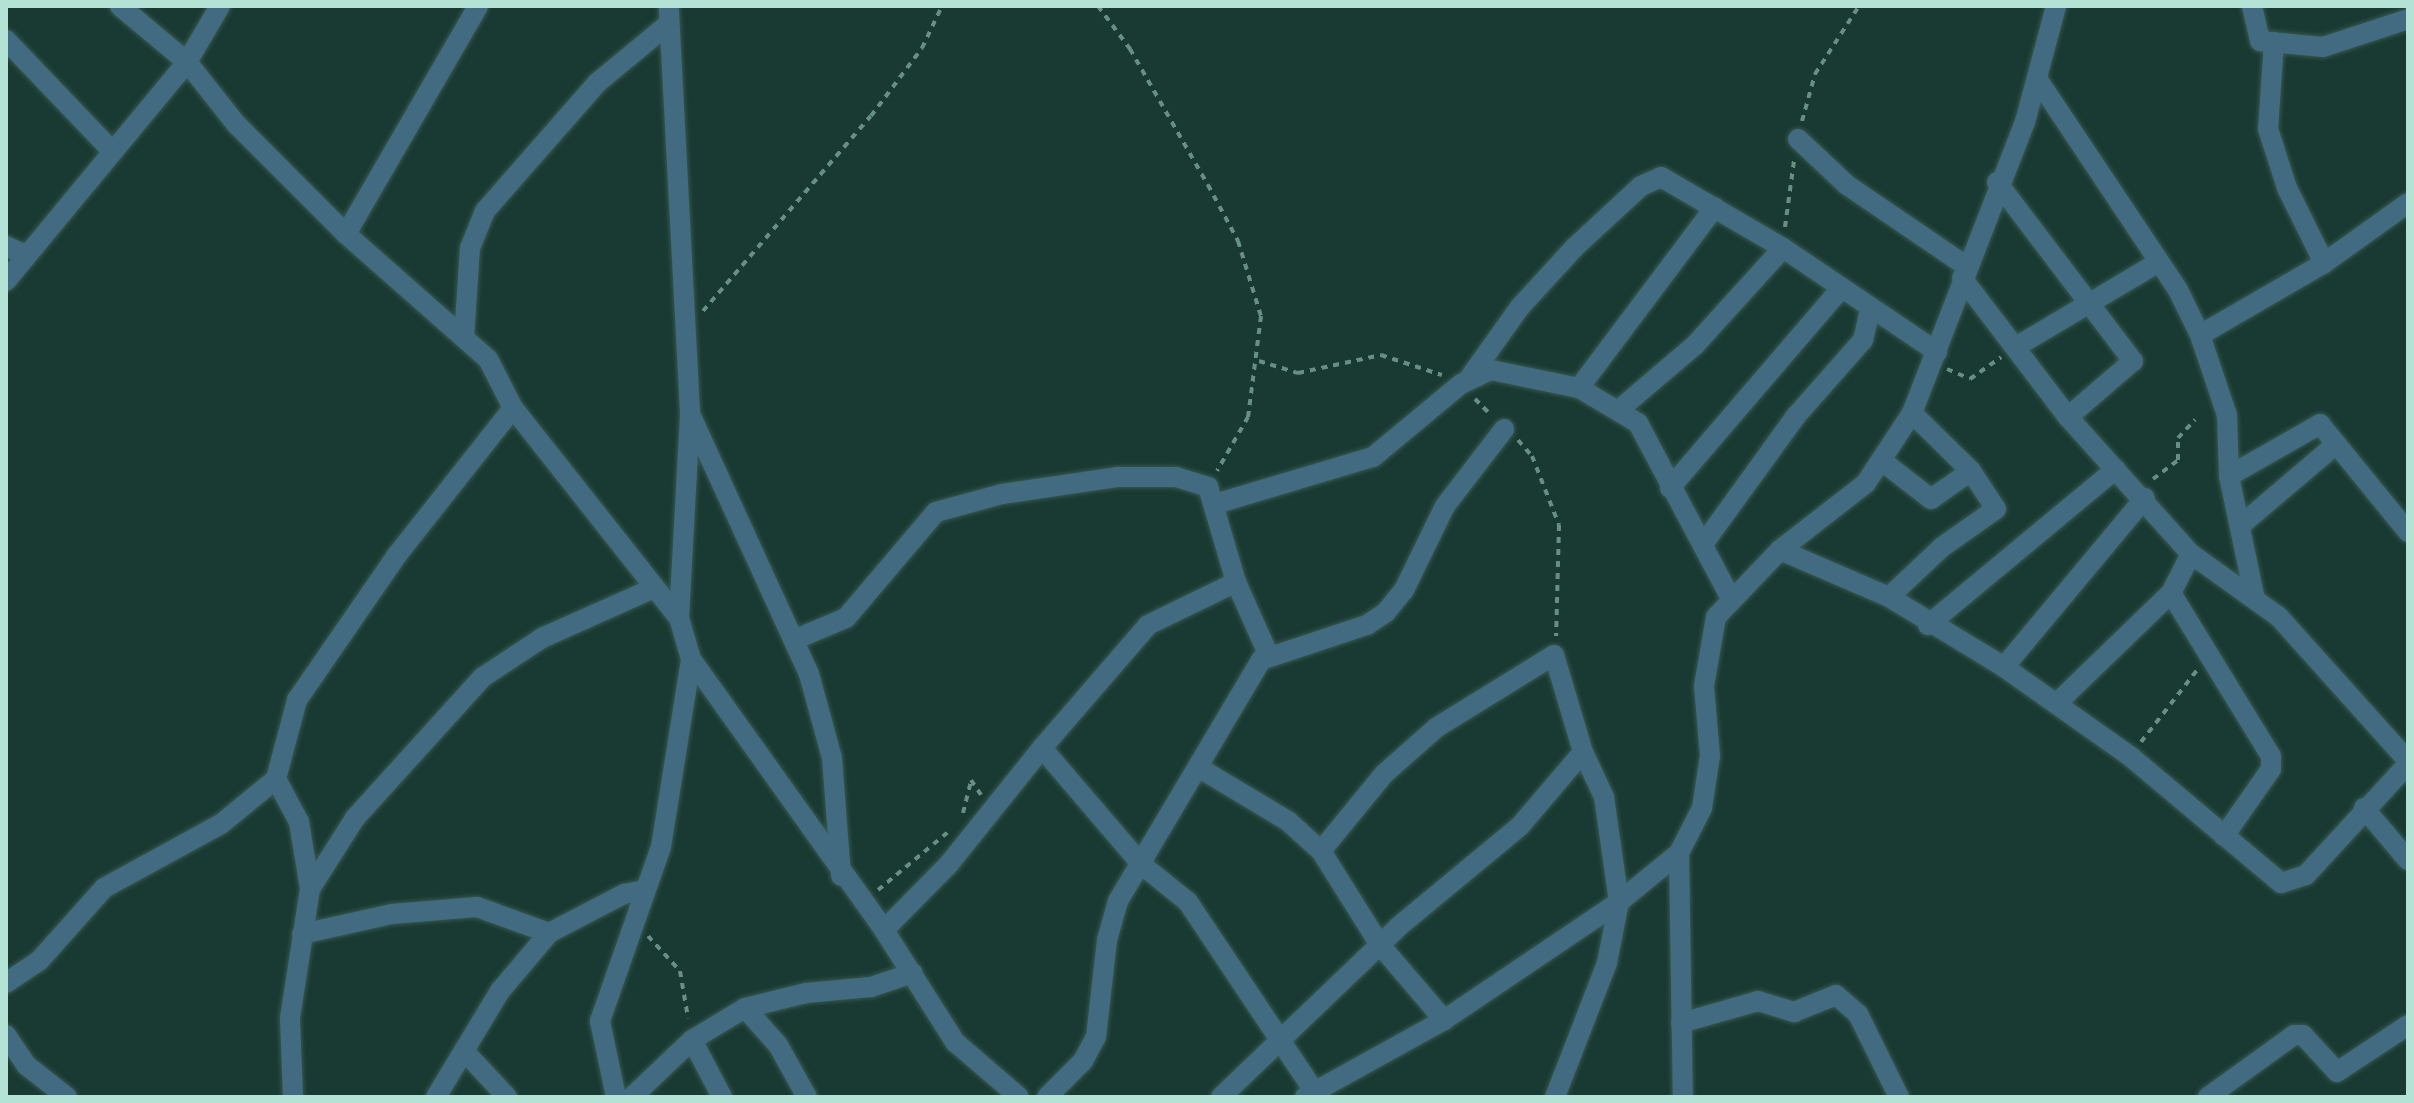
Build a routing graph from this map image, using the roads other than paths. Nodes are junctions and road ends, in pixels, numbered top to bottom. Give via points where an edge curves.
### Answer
1 (120, 6) edge
2 (220, 6) edge
3 (478, 6) edge
4 (2056, 6) edge
5 (2252, 6) edge
6 (668, 15) edge
7 (2408, 19) edge
8 (6, 40) edge
9 (2274, 42) junction
10 (187, 62) junction
11 (2038, 80) junction
12 (1798, 139) dead end
13 (111, 150) junction
14 (1997, 182) junction
15 (2408, 203) edge
16 (1715, 207) junction
17 (346, 234) junction
18 (1783, 248) junction
19 (15, 251) edge
20 (2159, 262) junction
21 (2324, 263) junction
22 (1964, 272) junction
23 (6, 281) edge
24 (1840, 290) junction
25 (2091, 306) junction
26 (1870, 309) junction
27 (2200, 335) junction
28 (464, 338) junction
29 (2019, 345) junction
30 (1936, 358) junction
31 (1469, 379) junction
32 (1579, 388) junction
33 (513, 408) junction
34 (1621, 408) junction
35 (690, 412) junction
36 (1912, 413) junction
37 (2068, 417) junction
38 (1504, 429) dead end
39 (2335, 445) junction
40 (1882, 461) junction
41 (2116, 469) junction
42 (1971, 471) junction
43 (2229, 476) junction
44 (1670, 488) junction
45 (2142, 494) junction
46 (1212, 496) junction
47 (2241, 525) junction
48 (2408, 532) edge
49 (1704, 543) junction
50 (1780, 550) junction
51 (2191, 554) junction
52 (1236, 582) junction
53 (654, 588) junction
54 (2171, 593) junction
55 (1730, 597) junction
56 (1889, 597) junction
57 (2255, 599) junction
58 (679, 618) junction
59 (1928, 625) junction
60 (796, 639) junction
61 (1268, 654) junction
62 (691, 659) junction
63 (2004, 667) junction
64 (2057, 703) junction
65 (1042, 748) junction
66 (1583, 752) junction
67 (2408, 763) edge
68 (1201, 769) junction
69 (276, 779) junction
70 (2364, 808) junction
71 (2224, 836) junction
72 (1321, 851) junction
73 (1679, 853) junction
74 (2408, 860) edge
75 (1141, 864) junction
76 (841, 876) junction
77 (310, 889) junction
78 (645, 890) junction
79 (1619, 902) junction
80 (884, 930) junction
81 (549, 933) junction
82 (302, 934) junction
83 (1380, 945) junction
84 (913, 973) junction
85 (6, 983) edge
86 (745, 1008) junction
87 (1444, 1020) junction
88 (1681, 1023) junction
89 (2408, 1025) edge
90 (6, 1035) edge
91 (1281, 1036) junction
92 (692, 1040) junction
93 (464, 1051) junction
94 (1310, 1094) edge
95 (67, 1097) edge
96 (293, 1097) edge
97 (436, 1097) edge
98 (507, 1097) edge
99 (616, 1097) edge
100 (632, 1097) edge
101 (722, 1097) edge
102 (807, 1097) edge
103 (1019, 1097) edge
104 (1047, 1097) edge
105 (1221, 1097) edge
106 (1555, 1097) edge
107 (1683, 1097) edge
108 (1899, 1097) edge
109 (2208, 1097) edge

1 - 10 street
2 - 10 street
3 - 17 street
4 - 11 street
5 - 9 street via 2257,38
6 - 28 street via 597,83 485,211 470,248
6 - 35 street via 681,337
7 - 9 street via 2323,47
8 - 13 street
9 - 21 street via 2268,129
10 - 13 street
10 - 17 street via 237,125
11 - 14 street
11 - 20 street
12 - 22 street via 1847,185
13 - 19 street
14 - 22 street
14 - 25 street
15 - 21 street
16 - 18 street
16 - 31 street via 1671,180 1641,186 1520,307
16 - 32 street
17 - 28 street
18 - 24 street
18 - 34 street via 1695,345
19 - 23 street
20 - 25 street
20 - 27 street
21 - 27 street
22 - 29 street
22 - 30 street
24 - 26 street
24 - 44 street
25 - 29 street
25 - 37 street via 2132,365
26 - 30 street
26 - 49 street via 1863,340 1796,416
27 - 43 street via 2227,415
28 - 33 street via 488,359
29 - 37 street
30 - 36 street
31 - 32 street via 1491,370
31 - 46 street via 1373,457
32 - 34 street
33 - 53 street
33 - 69 street via 397,555 297,700
34 - 44 street via 1652,445
35 - 58 street
35 - 60 street
36 - 40 street
36 - 42 street
37 - 41 street
38 - 61 street via 1445,506 1404,590 1386,612 1367,625
39 - 43 street via 2316,424
39 - 47 street
39 - 48 street
40 - 42 street via 1931,499
40 - 50 street via 1866,483
41 - 45 street
41 - 59 street
42 - 56 street via 1996,509 1942,547
43 - 47 street
44 - 49 street
45 - 51 street
45 - 63 street
46 - 52 street
46 - 60 street via 1176,477 1117,477 1002,494 936,512 846,618
47 - 57 street
49 - 55 street
50 - 55 street
50 - 56 street
51 - 54 street
51 - 57 street
52 - 61 street
52 - 65 street via 1148,625
53 - 58 street
53 - 77 street via 542,638 483,677 355,818
54 - 64 street
54 - 71 street via 2271,756 2271,769
55 - 73 street via 1716,617 1707,656 1710,756 1702,808
56 - 59 street
57 - 67 street via 2328,668
58 - 62 street
59 - 63 street
60 - 76 street via 832,758
61 - 68 street
62 - 76 street
62 - 78 street via 661,847
63 - 64 street
64 - 71 street
65 - 75 street
65 - 80 street via 920,897
66 - 72 street via 1554,655 1436,728 1384,774
66 - 79 street via 1604,797
66 - 83 street via 1520,826
67 - 70 street
68 - 72 street via 1288,821
68 - 75 street
69 - 77 street via 299,822
69 - 85 street via 221,824 104,888 39,961
70 - 71 street via 2294,883 2281,883
70 - 74 street
72 - 83 street
73 - 79 street
73 - 88 street
75 - 91 street via 1188,902
75 - 104 street via 1118,901 1107,940 1096,1037 1083,1061
76 - 80 street
77 - 82 street
78 - 81 street via 624,894
78 - 99 street via 600,1021
79 - 87 street
79 - 106 street via 1607,963
80 - 84 street
81 - 82 street via 477,907 392,914
81 - 93 street via 500,991
82 - 96 street via 290,1018
83 - 87 street
83 - 91 street
84 - 86 street via 871,987 806,993
84 - 103 street via 955,1042
86 - 92 street
86 - 102 street via 778,1045
87 - 94 street
88 - 107 street
88 - 108 street via 1758,1001 1794,1012 1836,995 1858,1014
89 - 109 street via 2337,1072 2303,1035 2294,1035
90 - 95 street via 26,1065
91 - 94 street
91 - 105 street via 1257,1067
92 - 100 street
92 - 101 street
93 - 97 street
93 - 98 street

